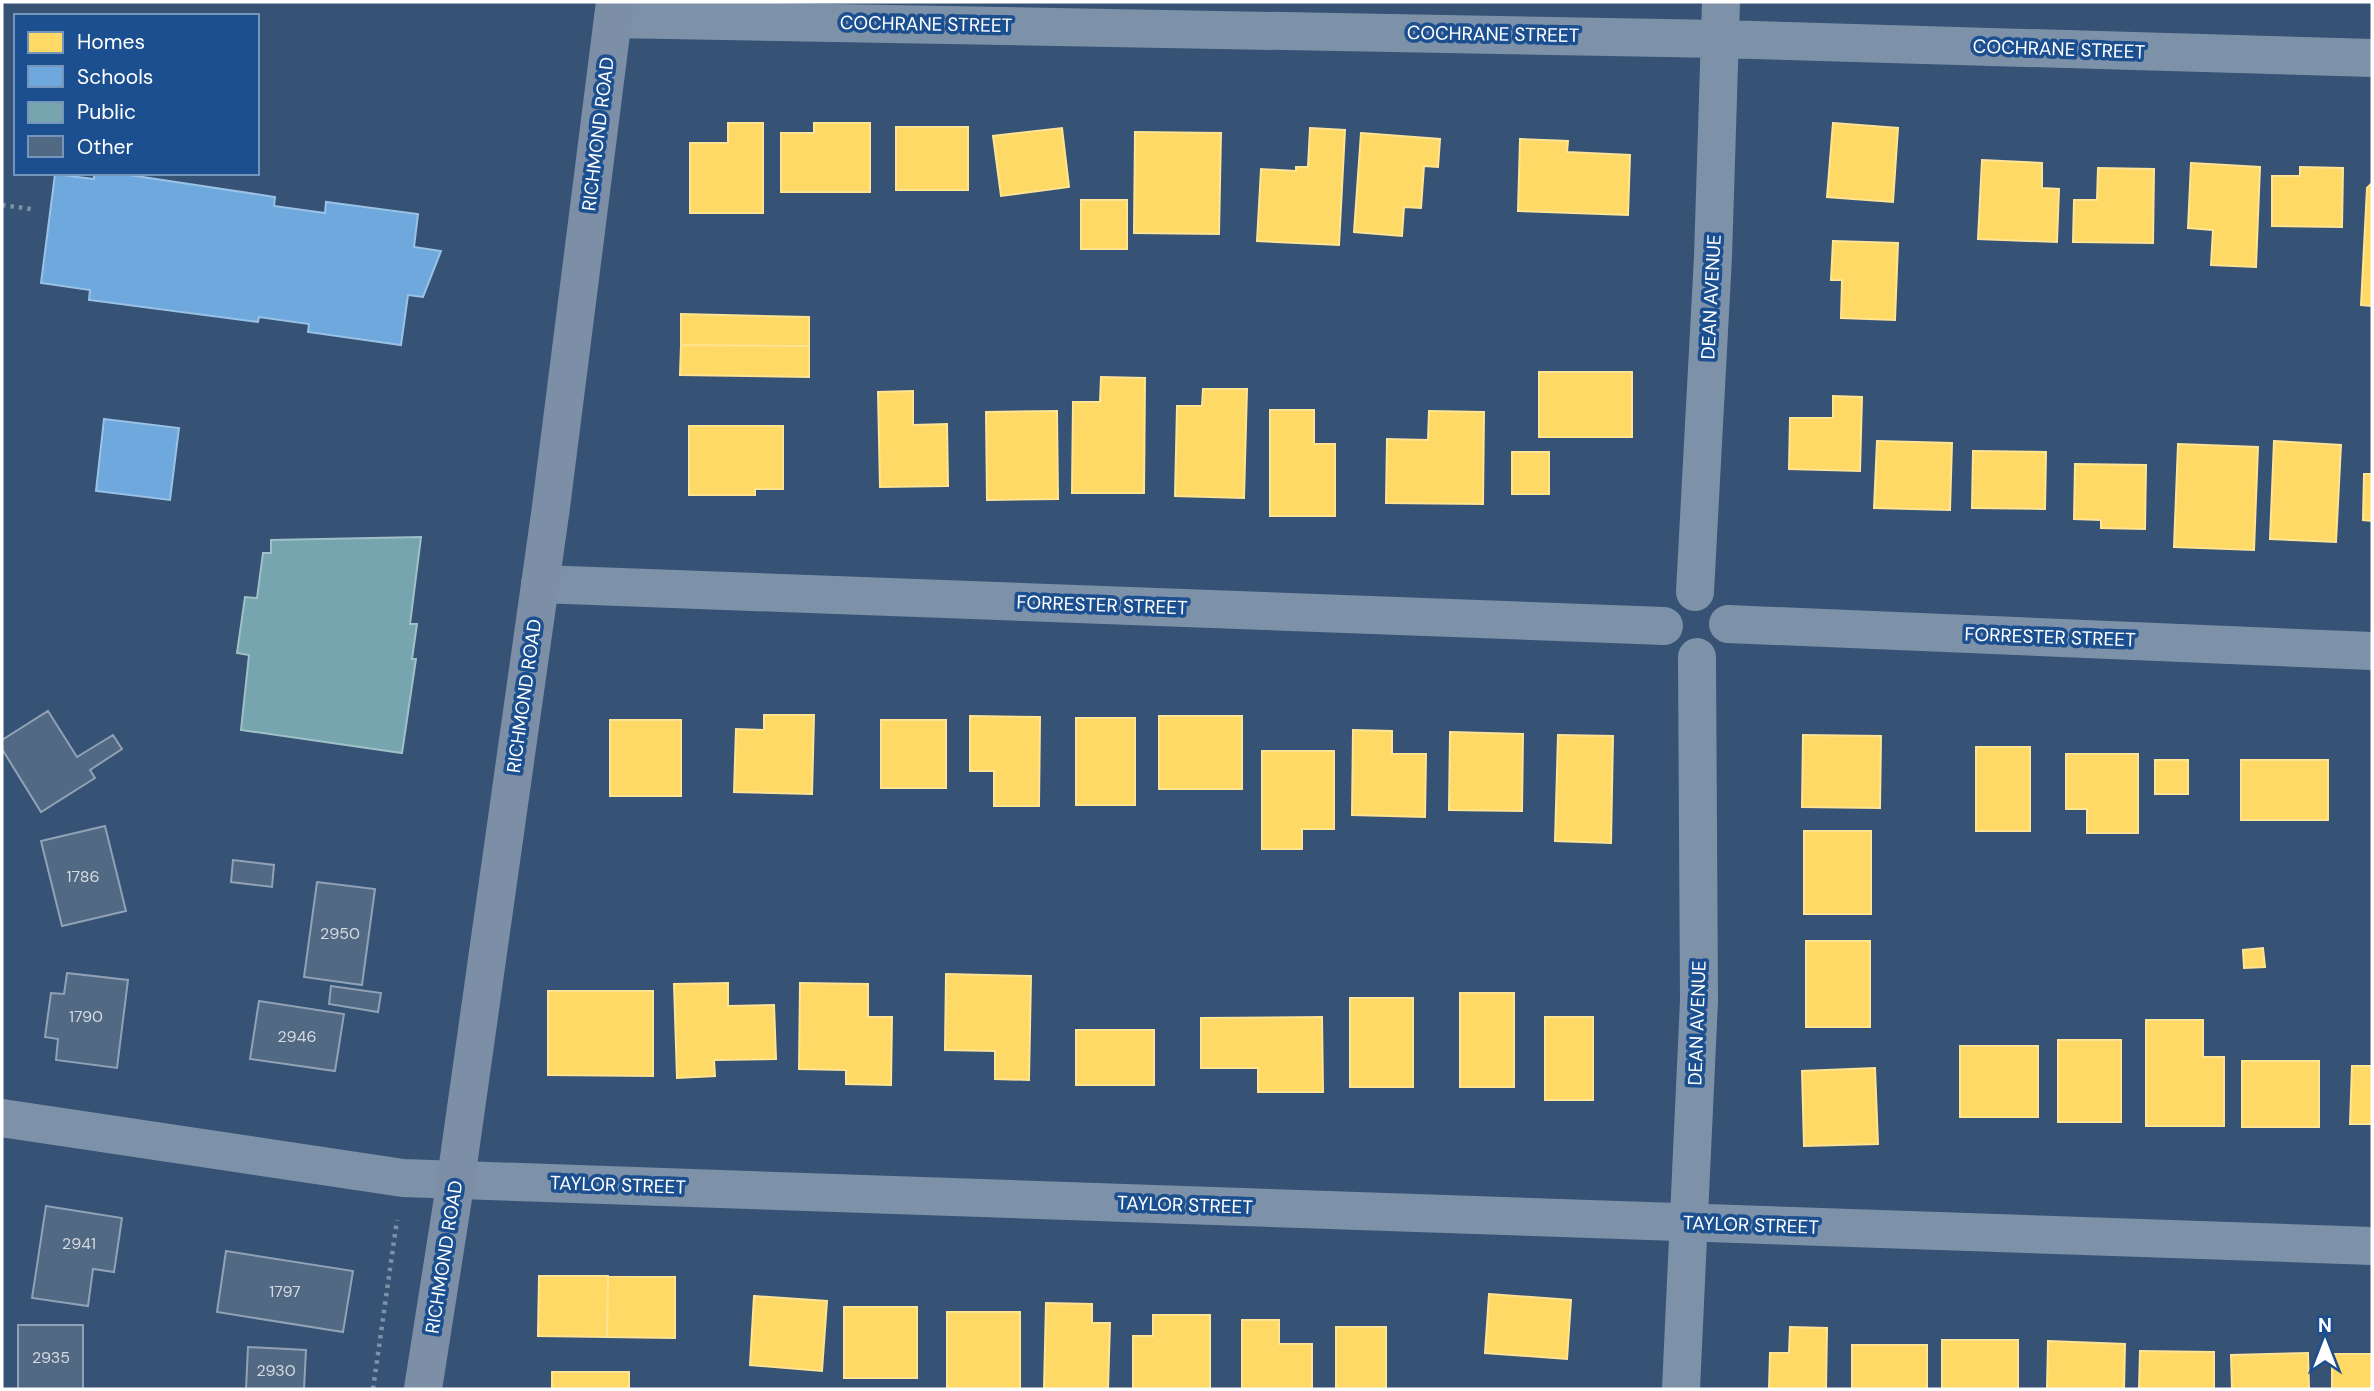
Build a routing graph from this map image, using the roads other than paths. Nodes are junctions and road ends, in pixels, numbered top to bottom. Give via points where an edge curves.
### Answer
1 (614, 10) edge
2 (1720, 20) edge
3 (2372, 58) edge
4 (540, 584) junction
5 (1695, 592) junction
6 (1728, 624) junction
7 (1664, 626) junction
8 (2372, 651) edge
9 (1697, 657) junction
10 (2, 1118) edge
11 (456, 1179) junction
12 (1689, 1223) junction
13 (2372, 1246) edge
14 (423, 1389) edge
15 (1681, 1389) edge

1 - 2 street, COCHRANE STREET
1 - 4 main road, RICHMOND ROAD
2 - 3 street, COCHRANE STREET
2 - 5 street, DEAN AVENUE
4 - 7 street, FORRESTER STREET
4 - 11 main road, RICHMOND ROAD
5 - 6 street via 1711,597 1723,608
5 - 7 street via 1679,597 1667,609
6 - 8 street, FORRESTER STREET
6 - 9 street via 1724,640 1713,652
7 - 9 street via 1668,642 1681,653
9 - 12 street, DEAN AVENUE via 1699,1001
10 - 11 street, TAYLOR STREET via 403,1178
11 - 12 street, TAYLOR STREET
11 - 14 main road, RICHMOND ROAD
12 - 13 street, TAYLOR STREET
12 - 15 street, DEAN AVENUE

